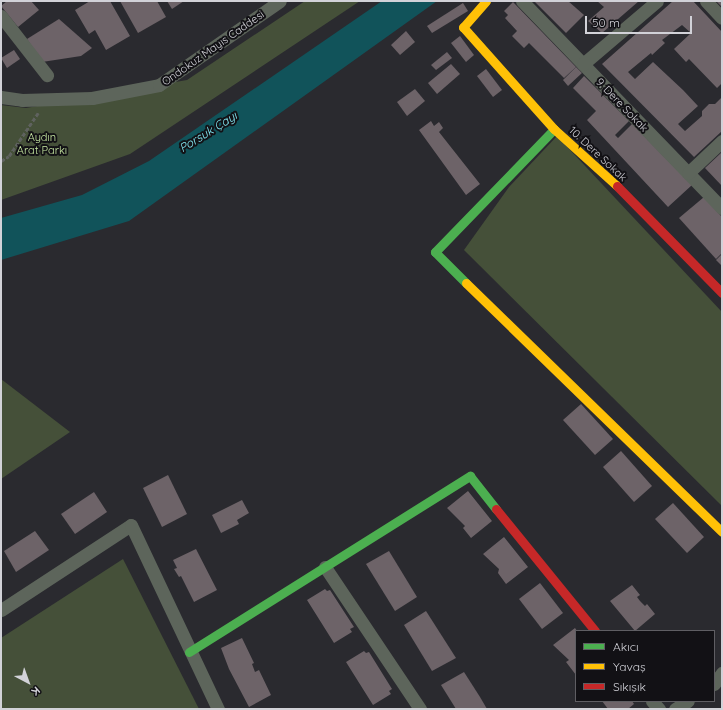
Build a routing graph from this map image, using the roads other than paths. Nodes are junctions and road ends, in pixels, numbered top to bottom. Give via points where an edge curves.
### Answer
1 (280, 1) edge
2 (486, 1) edge
3 (522, 1) edge
4 (657, 1) edge
5 (706, 1) edge
6 (1, 16) edge
7 (722, 18) edge
8 (583, 64) junction
9 (47, 75) dead end
10 (1, 97) edge
11 (554, 130) junction
12 (722, 141) edge
13 (688, 172) junction
14 (722, 208) edge
15 (722, 293) edge
16 (722, 532) edge
17 (325, 567) junction
18 (1, 610) edge
19 (594, 630) edge
20 (189, 652) junction
21 (722, 673) edge
22 (715, 683) edge
23 (686, 702) edge
24 (218, 709) edge
25 (420, 709) edge
26 (676, 709) edge

1 - 10 street, Ondokuz Mayıs Caddesi via 159,85 92,98 22,100
2 - 11 street, 10. Dere Sokak via 463,27
3 - 8 street, 9. Dere Sokak
4 - 8 street
5 - 7 street
6 - 9 street
8 - 13 street, 9. Dere Sokak
11 - 15 street, 10. Dere Sokak via 598,167
11 - 16 street via 435,252
12 - 13 street
13 - 14 street, 9. Dere Sokak
17 - 19 street via 470,476
17 - 20 street
17 - 25 street
18 - 20 street via 131,525
20 - 24 street
21 - 22 street
23 - 26 street

